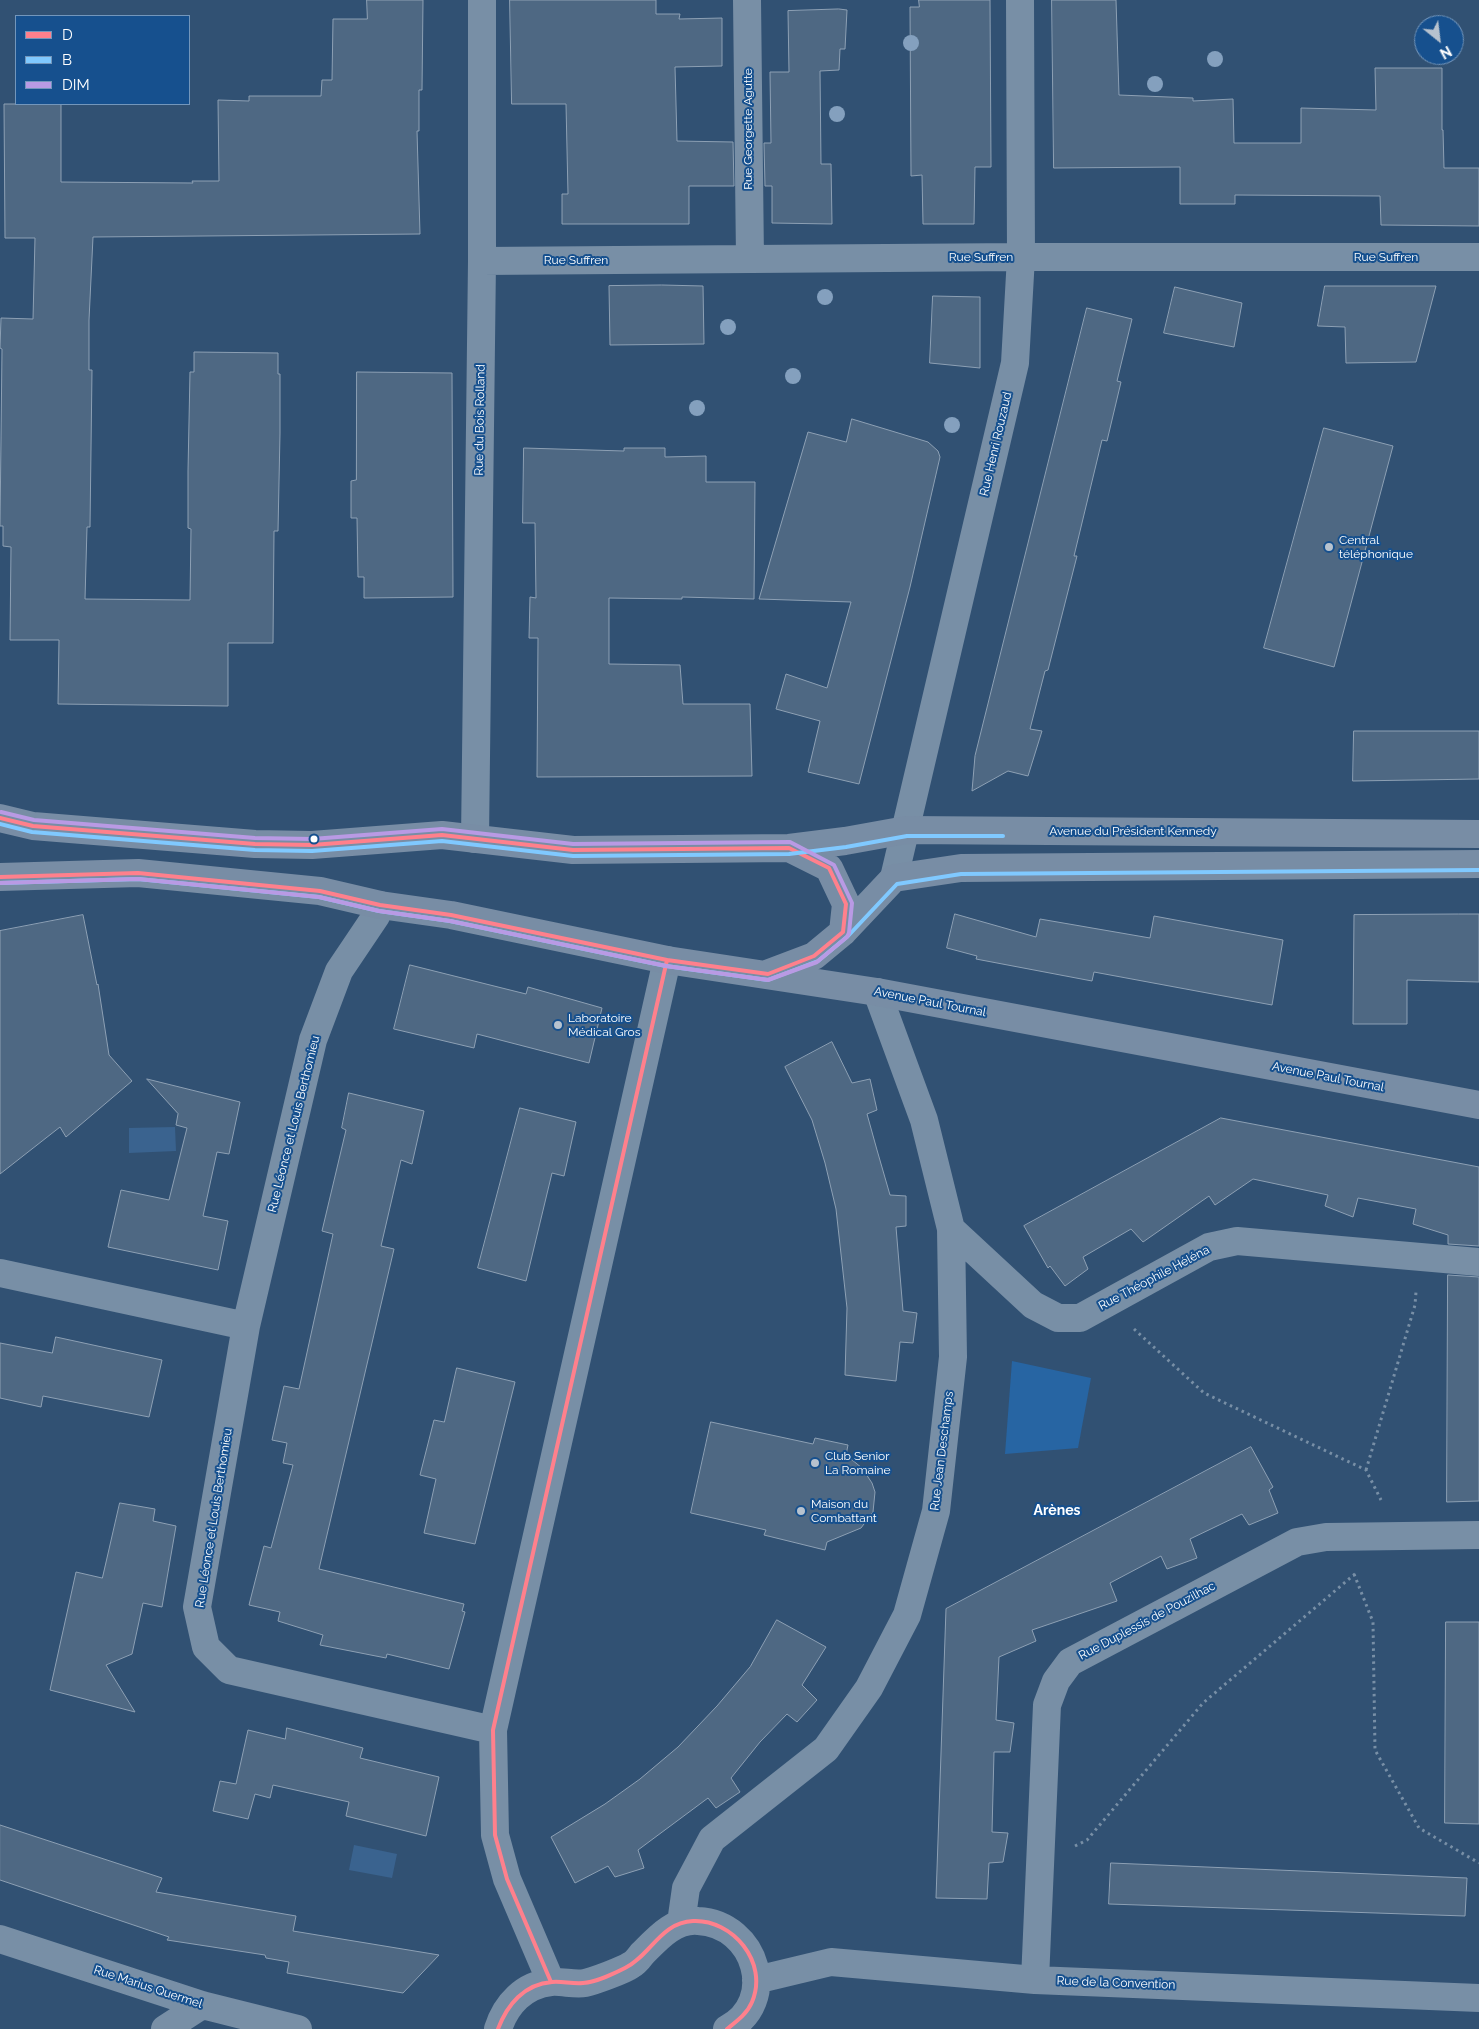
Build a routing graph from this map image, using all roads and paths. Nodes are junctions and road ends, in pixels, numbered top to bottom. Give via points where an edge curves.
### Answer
1 (482, 0) edge
2 (747, 0) edge
3 (1020, 0) edge
4 (1021, 257) junction
5 (1479, 257) edge
6 (750, 259) junction
7 (482, 261) junction
8 (0, 818) edge
9 (906, 830) junction
10 (1479, 834) edge
11 (475, 839) junction
12 (789, 848) junction
13 (1479, 864) edge
14 (0, 877) edge
15 (894, 878) junction
16 (380, 905) junction
17 (843, 932) junction
18 (667, 960) junction
19 (768, 974) junction
20 (877, 992) junction
21 (1479, 1105) edge
22 (952, 1229) junction
23 (1416, 1256) junction
24 (1479, 1262) edge
25 (0, 1273) edge
26 (1105, 1304) junction
27 (246, 1326) junction
28 (1366, 1470) junction
29 (1399, 1536) junction
30 (1479, 1536) edge
31 (1354, 1574) junction
32 (493, 1730) junction
33 (1040, 1861) junction
34 (1479, 1863) edge
35 (681, 1923) junction
36 (0, 1939) edge
37 (756, 1980) junction
38 (1035, 1980) junction
39 (551, 1982) junction
40 (1479, 1998) edge
41 (202, 2005) junction
42 (165, 2029) edge
43 (298, 2029) edge
44 (498, 2029) edge
45 (727, 2029) edge

1 - 7 street, Rue du Bois Rolland
2 - 6 street, Rue Georgette Agutte
3 - 4 street, Rue Henri Rouzaud
4 - 5 street, Rue Suffren
4 - 6 street, Rue Suffren
4 - 9 street, Rue Henri Rouzaud via 1015,363
6 - 7 street, Rue Suffren
7 - 11 street, Rue du Bois Rolland
8 - 11 main road, Avenue du Président Kennedy via 32,826 254,844 312,845 442,835
9 - 10 main road, Avenue du Président Kennedy
9 - 12 main road, Avenue du Président Kennedy via 845,842
9 - 15 street, Rue Henri Rouzaud
11 - 12 main road, Avenue du Président Kennedy via 573,850
12 - 17 main road, Avenue du Président Kennedy via 829,868 846,904
13 - 15 main road via 961,868
14 - 16 main road, Avenue Paul Tournal via 138,872 320,891
15 - 17 main road
16 - 18 main road, Avenue Paul Tournal via 451,915
16 - 27 street, Rue Léonce et Louis Berthomieu via 340,971 313,1040
17 - 19 main road via 814,956
18 - 19 main road, Avenue Paul Tournal
18 - 32 street
19 - 20 main road, Avenue Paul Tournal
20 - 21 main road, Avenue Paul Tournal
20 - 22 street, Rue Jean Deschamps via 924,1120
22 - 26 street, Rue Théophile Héléna via 1034,1305 1058,1318 1080,1318
22 - 35 street, Rue Jean Deschamps via 953,1357 936,1511 907,1614 869,1688 826,1749 712,1839 686,1888
23 - 24 street, Rue Théophile Héléna
23 - 26 street, Rue Théophile Héléna via 1237,1240 1209,1247
23 - 28 path via 1415,1305
25 - 27 street
26 - 28 path via 1204,1393
27 - 32 street, Rue Léonce et Louis Berthomieu via 197,1607 206,1647 229,1670
28 - 29 path
29 - 30 street, Rue Duplessis de Pouzilhac
29 - 31 path
29 - 33 street, Rue Duplessis de Pouzilhac via 1326,1537 1297,1542 1070,1662 1056,1681 1047,1705
31 - 33 path via 1203,1703 1088,1840
31 - 34 path via 1373,1622 1376,1750 1419,1828
32 - 39 street via 495,1835 506,1879
33 - 38 street, Rue Duplessis de Pouzilhac
35 - 37 street via 697,1920 718,1924 731,1931 743,1941 754,1963
35 - 39 street via 660,1935 632,1965 585,1983
36 - 41 street, Rue Marius Quermel
37 - 38 street, Rue de la Convention via 831,1962
37 - 45 street via 749,2007
38 - 40 street, Rue de la Convention
39 - 44 street via 520,1994 505,2012
41 - 42 street
41 - 43 street, Rue Marius Quermel

